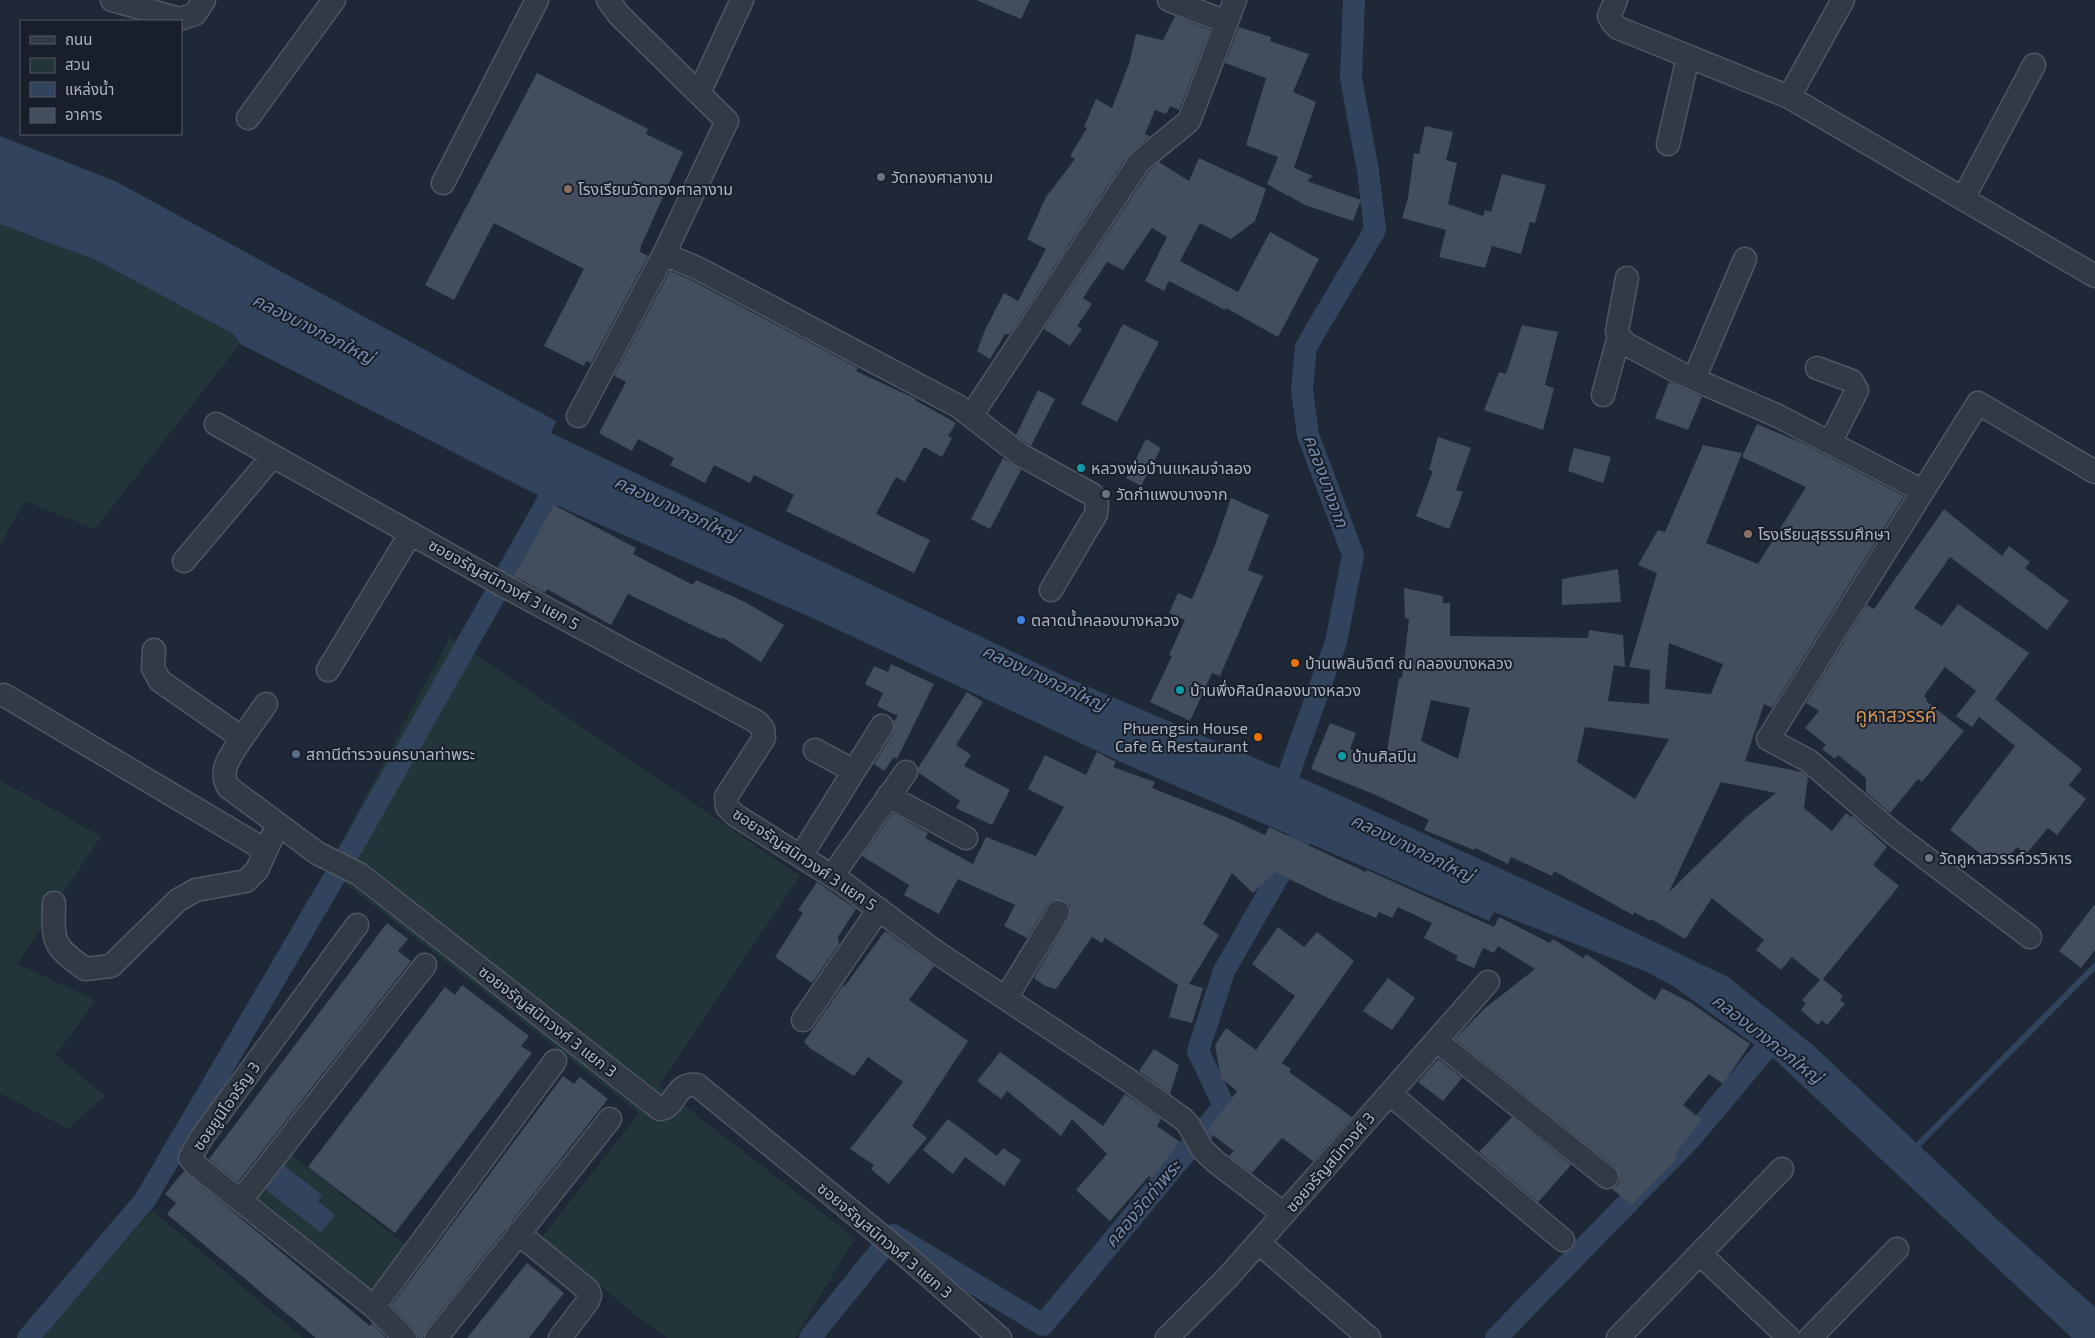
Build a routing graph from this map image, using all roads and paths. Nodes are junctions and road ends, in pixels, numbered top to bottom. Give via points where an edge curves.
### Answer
1 (112, 0) edge
2 (204, 0) edge
3 (334, 0) edge
4 (538, 0) edge
5 (608, 0) edge
6 (742, 0) edge
7 (1169, 0) edge
8 (1235, 0) edge
9 (1616, 0) edge
10 (1843, 0) edge
11 (1226, 22) junction
12 (1688, 57) junction
13 (2034, 65) dead end
14 (699, 93) junction
15 (1790, 97) junction
16 (248, 118) dead end
17 (1668, 144) dead end
18 (443, 183) dead end
19 (1963, 199) junction
20 (664, 254) junction
21 (1745, 259) dead end
22 (2095, 276) edge
23 (1627, 278) dead end
24 (1619, 336) junction
25 (1817, 368) dead end
26 (1694, 379) junction
27 (1603, 396) dead end
28 (578, 416) dead end
29 (971, 416) junction
30 (216, 424) dead end
31 (1830, 443) junction
32 (273, 456) junction
33 (2095, 472) edge
34 (1923, 491) junction
35 (411, 534) junction
36 (184, 561) dead end
37 (1051, 590) dead end
38 (154, 650) dead end
39 (328, 670) dead end
40 (4, 695) dead end
41 (266, 704) dead end
42 (882, 726) dead end
43 (242, 738) junction
44 (815, 750) dead end
45 (854, 771) junction
46 (906, 772) dead end
47 (888, 796) junction
48 (278, 824) junction
49 (966, 838) dead end
50 (265, 850) junction
51 (801, 856) junction
52 (832, 876) junction
53 (54, 903) dead end
54 (879, 908) junction
55 (1058, 912) dead end
56 (357, 925) dead end
57 (2030, 937) dead end
58 (425, 965) dead end
59 (1488, 982) dead end
60 (1006, 998) junction
61 (803, 1020) dead end
62 (1437, 1041) junction
63 (555, 1061) dead end
64 (1390, 1094) junction
65 (610, 1119) dead end
66 (1782, 1169) dead end
67 (1607, 1177) dead end
68 (241, 1200) junction
69 (1284, 1214) junction
70 (518, 1233) junction
71 (1563, 1240) dead end
72 (1258, 1243) junction
73 (1898, 1249) dead end
74 (1700, 1254) junction
75 (374, 1307) junction
76 (1171, 1337) edge
77 (405, 1338) edge
78 (436, 1338) edge
79 (560, 1338) edge
80 (1000, 1338) edge
81 (1369, 1338) edge
82 (1618, 1338) edge
83 (1789, 1338) edge
84 (1810, 1338) edge

1 - 2 street via 180,19 194,14
3 - 16 street
4 - 18 street
5 - 14 street via 619,15
6 - 14 street
7 - 11 street
8 - 11 street
9 - 12 street via 1609,16 1618,28
10 - 15 street
11 - 29 street via 1189,121 1138,162
12 - 15 street
12 - 17 street
13 - 19 street
14 - 20 street via 727,121
15 - 19 street
19 - 22 street
20 - 28 street
20 - 29 street via 699,269 958,406
21 - 26 street
23 - 24 street via 1618,319
24 - 26 street via 1626,344
24 - 27 street
25 - 31 street via 1852,381 1857,390
26 - 31 street
29 - 37 street via 1021,455 1092,494 1097,503 1096,514
30 - 32 street, ซอยจรัญสนิทวงศ์ 3 แยก 5
31 - 34 street
32 - 35 street, ซอยจรัญสนิทวงศ์ 3 แยก 5
32 - 36 street
33 - 34 street via 1978,403
34 - 57 street via 1768,739 1809,761 1893,833
35 - 39 street
35 - 51 street, ซอยจรัญสนิทวงศ์ 3 แยก 5 via 757,722 764,738 726,797 727,807
38 - 43 street via 153,668 160,681
40 - 50 street
41 - 43 street
42 - 45 street
43 - 48 street, ซอยจรัญสนิทวงศ์ 3 แยก 3 via 223,769 223,778 228,787
44 - 45 street
45 - 51 street
46 - 47 street
47 - 49 street
47 - 52 street
48 - 50 street
48 - 80 street, ซอยจรัญสนิทวงศ์ 3 แยก 3 via 327,859 359,874 660,1109 666,1108 682,1087 697,1085 905,1255
50 - 53 street via 257,870 246,881 196,890 178,900 111,966 85,969 60,951 54,932
51 - 52 street, ซอยจรัญสนิทวงศ์ 3 แยก 5
52 - 54 street, ซอยจรัญสนิทวงศ์ 3 แยก 5
54 - 60 street, ซอยจรัญสนิทวงศ์ 3 แยก 5 via 936,952
54 - 61 street
55 - 60 street
56 - 68 street, ซอยยูนิโอจรัญ 3 via 191,1154 191,1161
58 - 68 street
59 - 62 street, ซอยจรัญสนิทวงศ์ 3
60 - 69 street, ซอยจรัญสนิทวงศ์ 3 แยก 5 via 1127,1079 1194,1134 1216,1162
62 - 64 street, ซอยจรัญสนิทวงศ์ 3
62 - 67 street
63 - 75 street
64 - 69 street, ซอยจรัญสนิทวงศ์ 3
64 - 71 street
65 - 70 street
66 - 74 street
68 - 75 street, ซอยยูนิโอจรัญ 3
69 - 72 street, ซอยจรัญสนิทวงศ์ 3
70 - 78 street
70 - 79 street via 588,1290 588,1301
72 - 76 street, ซอยจรัญสนิทวงศ์ 3
72 - 81 street
73 - 84 street
74 - 82 street
74 - 83 street
75 - 77 street, ซอยยูนิโอจรัญ 3

